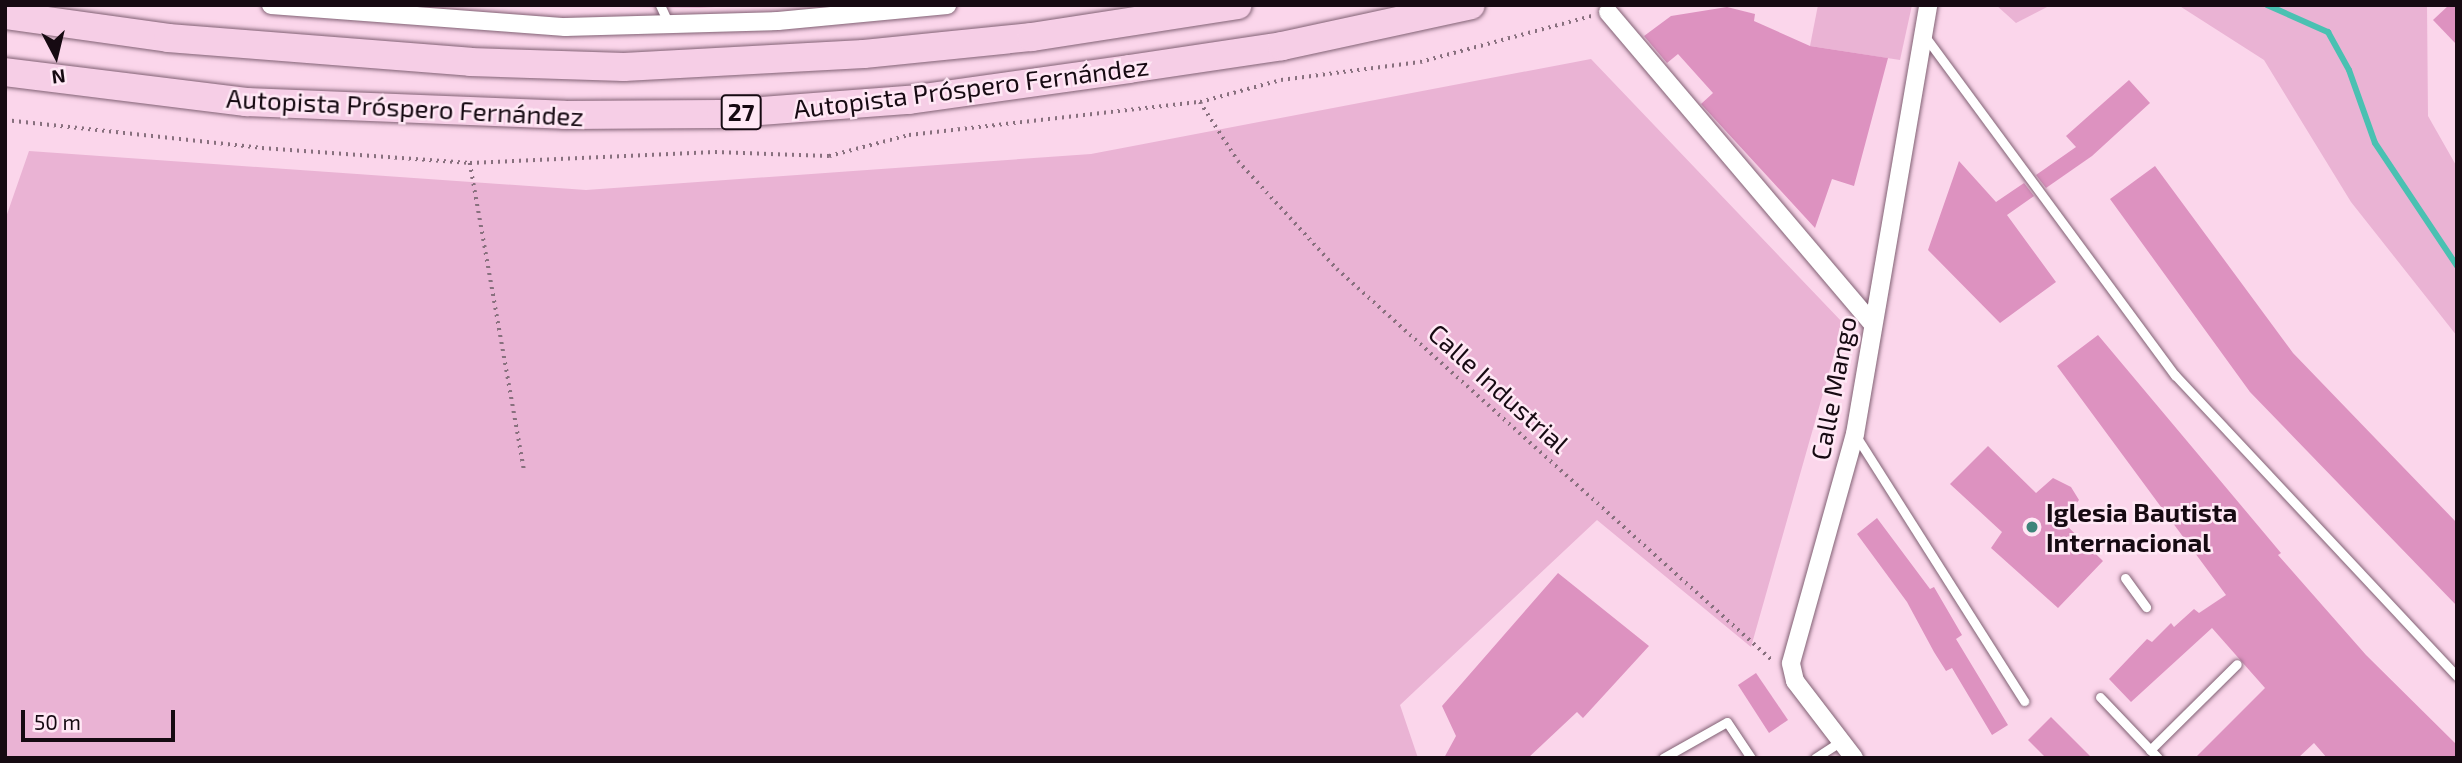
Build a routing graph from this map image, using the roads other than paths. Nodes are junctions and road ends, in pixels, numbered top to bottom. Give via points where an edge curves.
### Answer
1 (271, 5) edge
2 (660, 5) edge
3 (947, 5) edge
4 (1238, 5) edge
5 (1471, 5) edge
6 (1928, 5) edge
7 (428, 11) edge
8 (1608, 12) dead end
9 (5, 15) edge
10 (670, 26) junction
11 (1923, 34) junction
12 (5, 72) edge
13 (1873, 324) junction
14 (1855, 434) junction
15 (2125, 578) dead end
16 (2146, 607) dead end
17 (2237, 664) dead end
18 (2457, 676) edge
19 (2100, 697) dead end
20 (2024, 701) dead end
21 (1842, 741) junction
22 (2150, 750) junction
23 (1663, 758) edge
24 (1751, 758) edge
25 (1815, 758) edge
26 (1854, 758) edge
27 (2158, 758) edge

1 - 7 street
2 - 10 lane
3 - 10 street
4 - 9 highway, Autopista Próspero Fernández / 27 via 1032,37 877,53 624,67 470,62 222,42
5 - 12 highway, Autopista Próspero Fernández / 27 via 1282,46 1129,69 909,100 721,114 564,116 246,102
6 - 11 street, Calle Mango
7 - 10 street via 565,27
8 - 13 street
11 - 13 street, Calle Mango
11 - 18 lane via 2175,375
13 - 14 street, Calle Mango
14 - 20 lane
14 - 21 street, Calle Mango via 1791,663 1795,681
15 - 16 lane
17 - 22 lane
19 - 22 lane
21 - 25 lane
21 - 26 street
22 - 27 lane
23 - 24 lane via 1727,722

